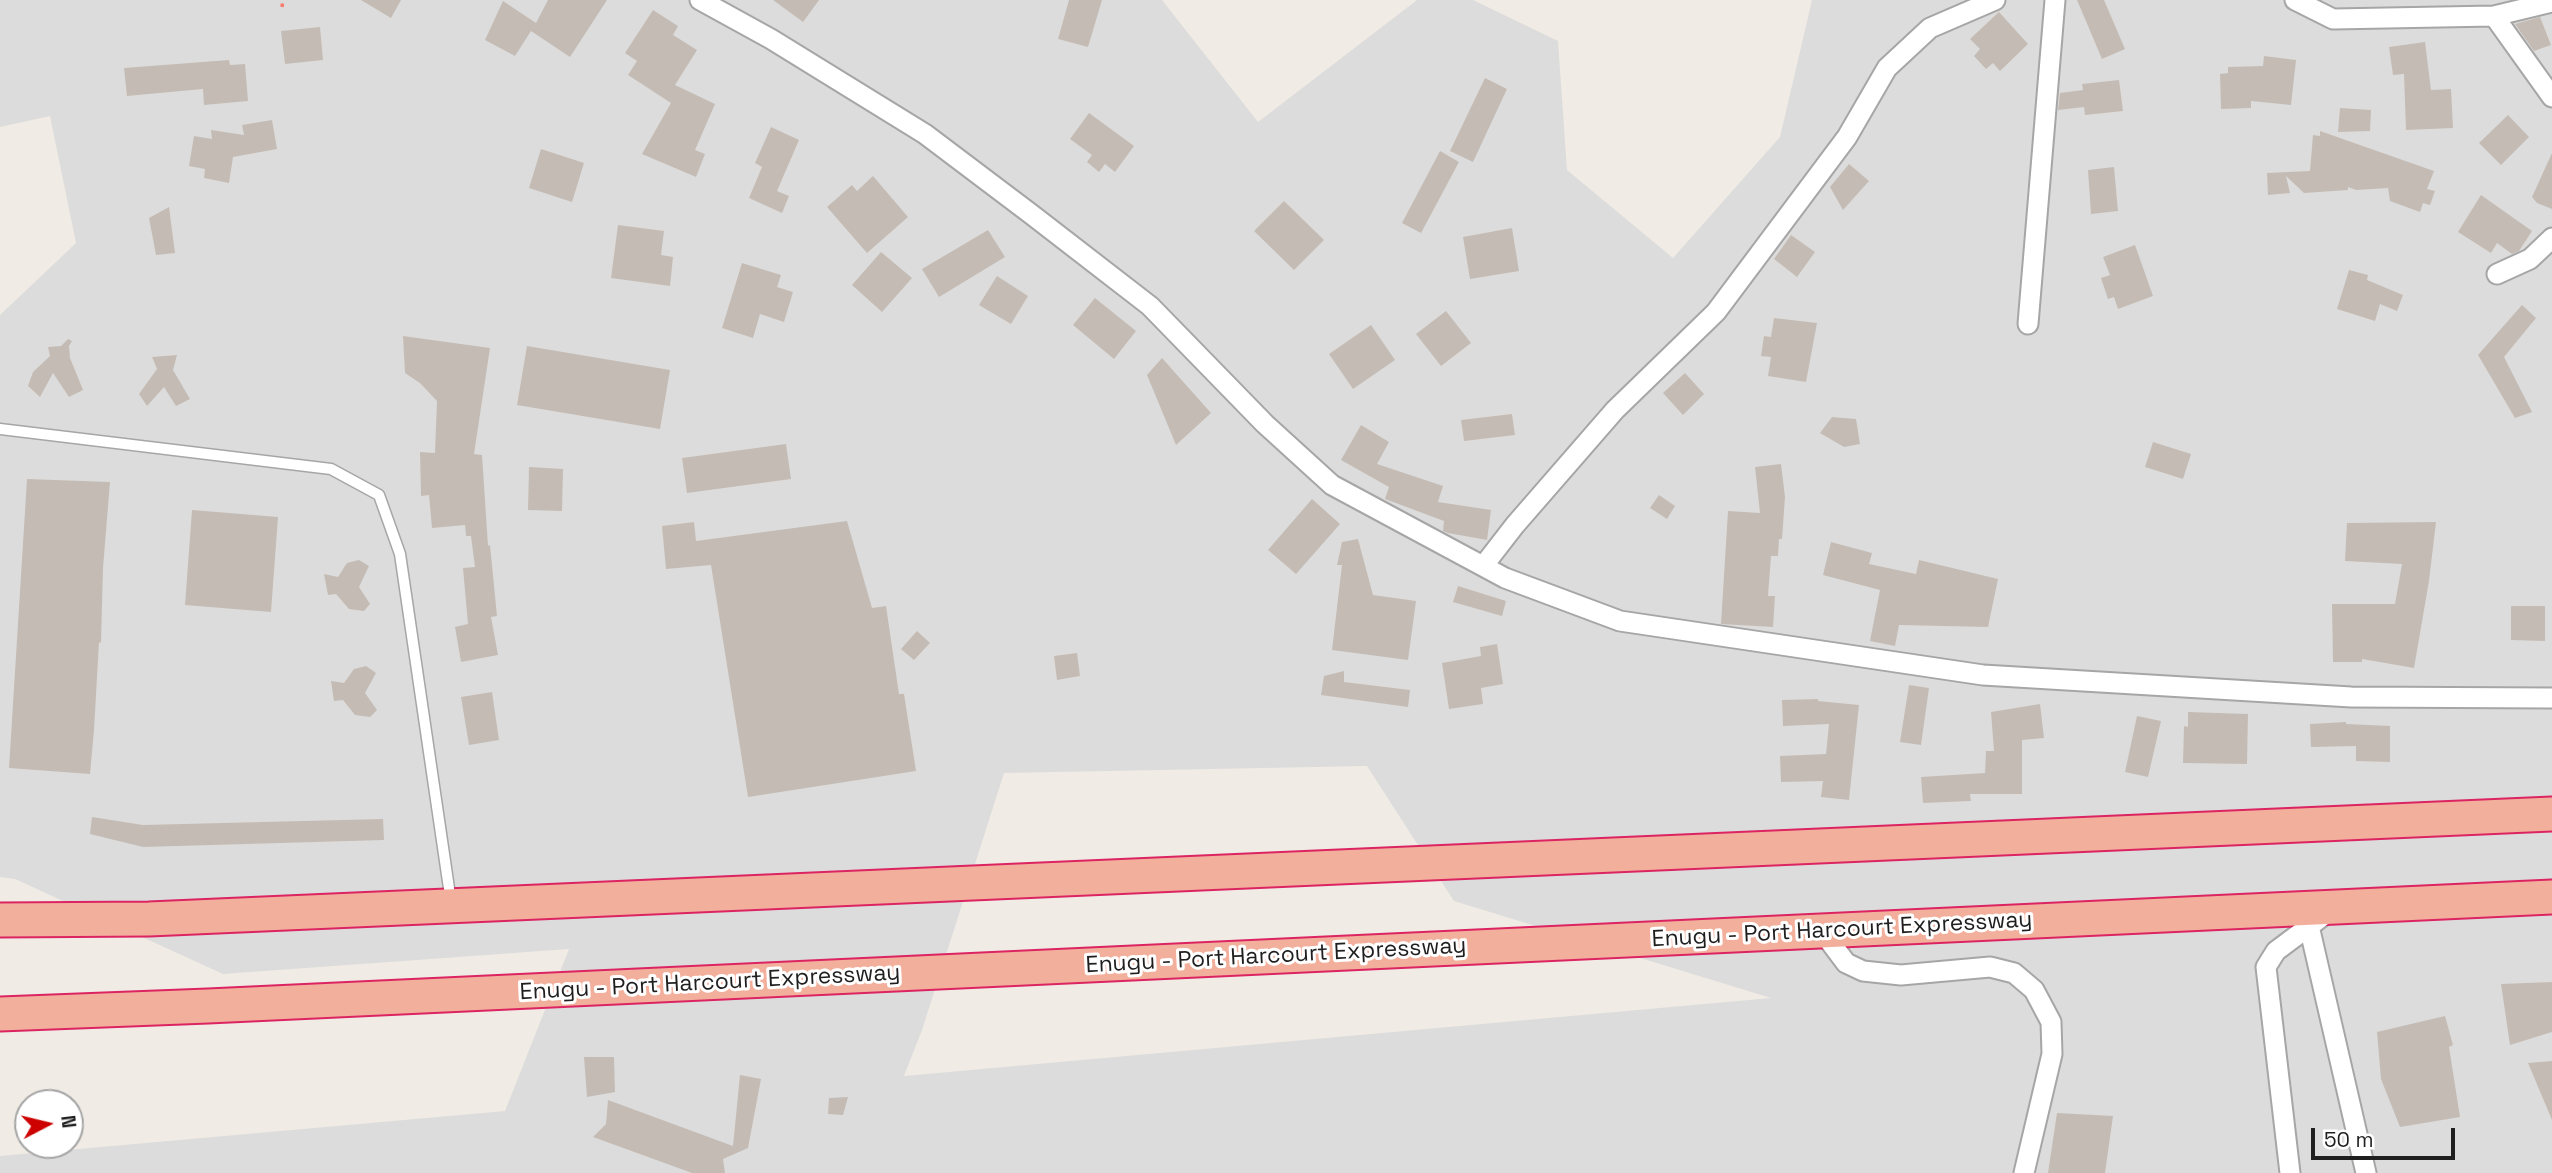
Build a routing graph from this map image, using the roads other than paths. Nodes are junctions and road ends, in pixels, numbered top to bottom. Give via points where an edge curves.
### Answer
1 (700, 0) edge
2 (1995, 0) edge
3 (2055, 0) edge
4 (2295, 0) edge
5 (2552, 2) edge
6 (2494, 16) junction
7 (2552, 97) edge
8 (2552, 238) edge
9 (2497, 274) dead end
10 (2028, 324) dead end
11 (0, 429) edge
12 (1484, 565) junction
13 (2552, 698) edge
14 (2552, 814) edge
15 (2552, 897) edge
16 (452, 906) junction
17 (2322, 916) junction
18 (0, 920) edge
19 (1822, 931) junction
20 (0, 1014) edge
21 (2024, 1173) edge
22 (2290, 1173) edge
23 (2366, 1173) edge

1 - 12 street via 925,134 1053,231 1150,306 1332,485
2 - 12 street via 1930,28 1887,68 1847,137 1716,312 1615,410
3 - 10 street
4 - 6 street via 2333,19
5 - 6 street
6 - 7 street
8 - 9 street via 2530,259
11 - 16 lane via 331,469 379,495 400,554
12 - 13 street via 1505,578 1619,621 1983,675 2351,697
14 - 16 highway
15 - 17 highway, Enugu - Port Harcourt Expressway
16 - 18 highway via 149,919
17 - 19 highway, Enugu - Port Harcourt Expressway
17 - 22 street via 2276,951 2266,967
17 - 23 street
19 - 20 highway, Enugu - Port Harcourt Expressway
19 - 21 street via 1846,963 1863,971 1901,975 1990,967 2014,973 2034,990 2051,1022 2052,1054

